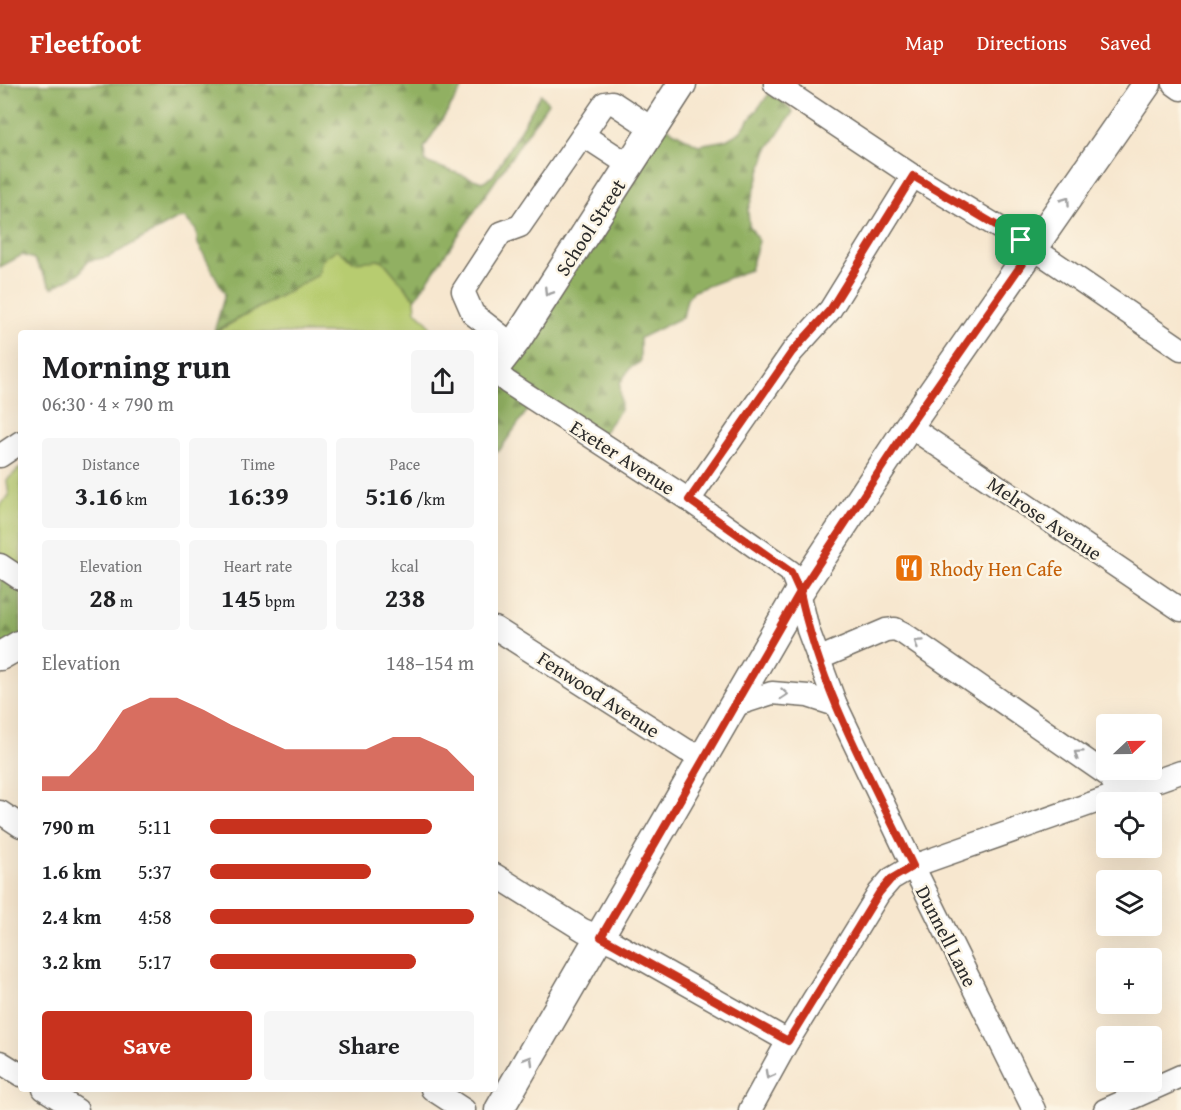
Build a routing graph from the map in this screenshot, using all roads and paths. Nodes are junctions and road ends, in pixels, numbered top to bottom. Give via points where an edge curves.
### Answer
1 (682, 84) edge
2 (776, 84) edge
3 (1147, 84) edge
4 (1174, 84) edge
5 (1181, 89) edge
6 (653, 129) junction
7 (583, 135) junction
8 (629, 165) junction
9 (913, 176) junction
10 (1033, 248) junction
11 (494, 330) edge
12 (498, 333) edge
13 (513, 345) junction
14 (1181, 349) edge
15 (498, 365) edge
16 (498, 372) edge
17 (909, 426) junction
18 (18, 444) edge
19 (0, 456) edge
20 (689, 500) junction
21 (0, 565) edge
22 (18, 577) edge
23 (800, 592) junction
24 (1181, 610) edge
25 (498, 630) edge
26 (18, 646) edge
27 (0, 656) edge
28 (818, 659) junction
29 (836, 705) junction
30 (732, 706) junction
31 (704, 758) junction
32 (1181, 772) edge
33 (1119, 792) edge
34 (1126, 792) edge
35 (1096, 802) edge
36 (0, 812) edge
37 (18, 824) edge
38 (913, 866) junction
39 (498, 877) edge
40 (601, 937) junction
41 (788, 1041) junction
42 (0, 1062) edge
43 (18, 1073) edge
44 (1181, 1076) edge
45 (49, 1092) edge
46 (437, 1092) edge
47 (77, 1110) edge
48 (464, 1110) edge
49 (499, 1110) edge
50 (750, 1110) edge
51 (1034, 1110) edge
52 (1105, 1110) edge

1 - 6 main road, School Street
2 - 9 street
10 -> 3 main road
4 - 5 street
6 - 7 street via 612,102 605,103
6 - 8 main road, School Street
7 - 8 street
7 - 11 street via 520,226 501,233 463,291 473,314
8 -> 13 main road, School Street
9 - 10 street
9 - 20 street via 830,310 792,352
10 - 14 street
10 - 17 main road
12 - 13 street
13 - 15 main road, School Street
16 - 20 street, Exeter Avenue via 507,382
17 - 23 main road
17 - 24 street, Melrose Avenue
18 - 19 street
20 - 23 street, Exeter Avenue via 791,572
21 - 22 street
23 - 28 street, Dunnell Lane
23 - 30 main road
25 - 31 street, Fenwood Avenue
26 - 27 main road
28 - 29 street, Dunnell Lane
33 -> 28 street via 1109,776 895,629
30 -> 29 street via 772,693 808,696
29 - 38 street, Dunnell Lane
30 - 31 main road
31 - 40 main road
32 - 34 street
35 - 38 street
36 - 37 street
38 - 41 street via 891,879 879,893
38 - 51 street, Dunnell Lane
39 - 40 street via 583,930
40 - 41 street
49 -> 40 main road
41 -> 50 street
42 - 43 street
44 - 52 street
45 - 47 street
46 - 48 street

